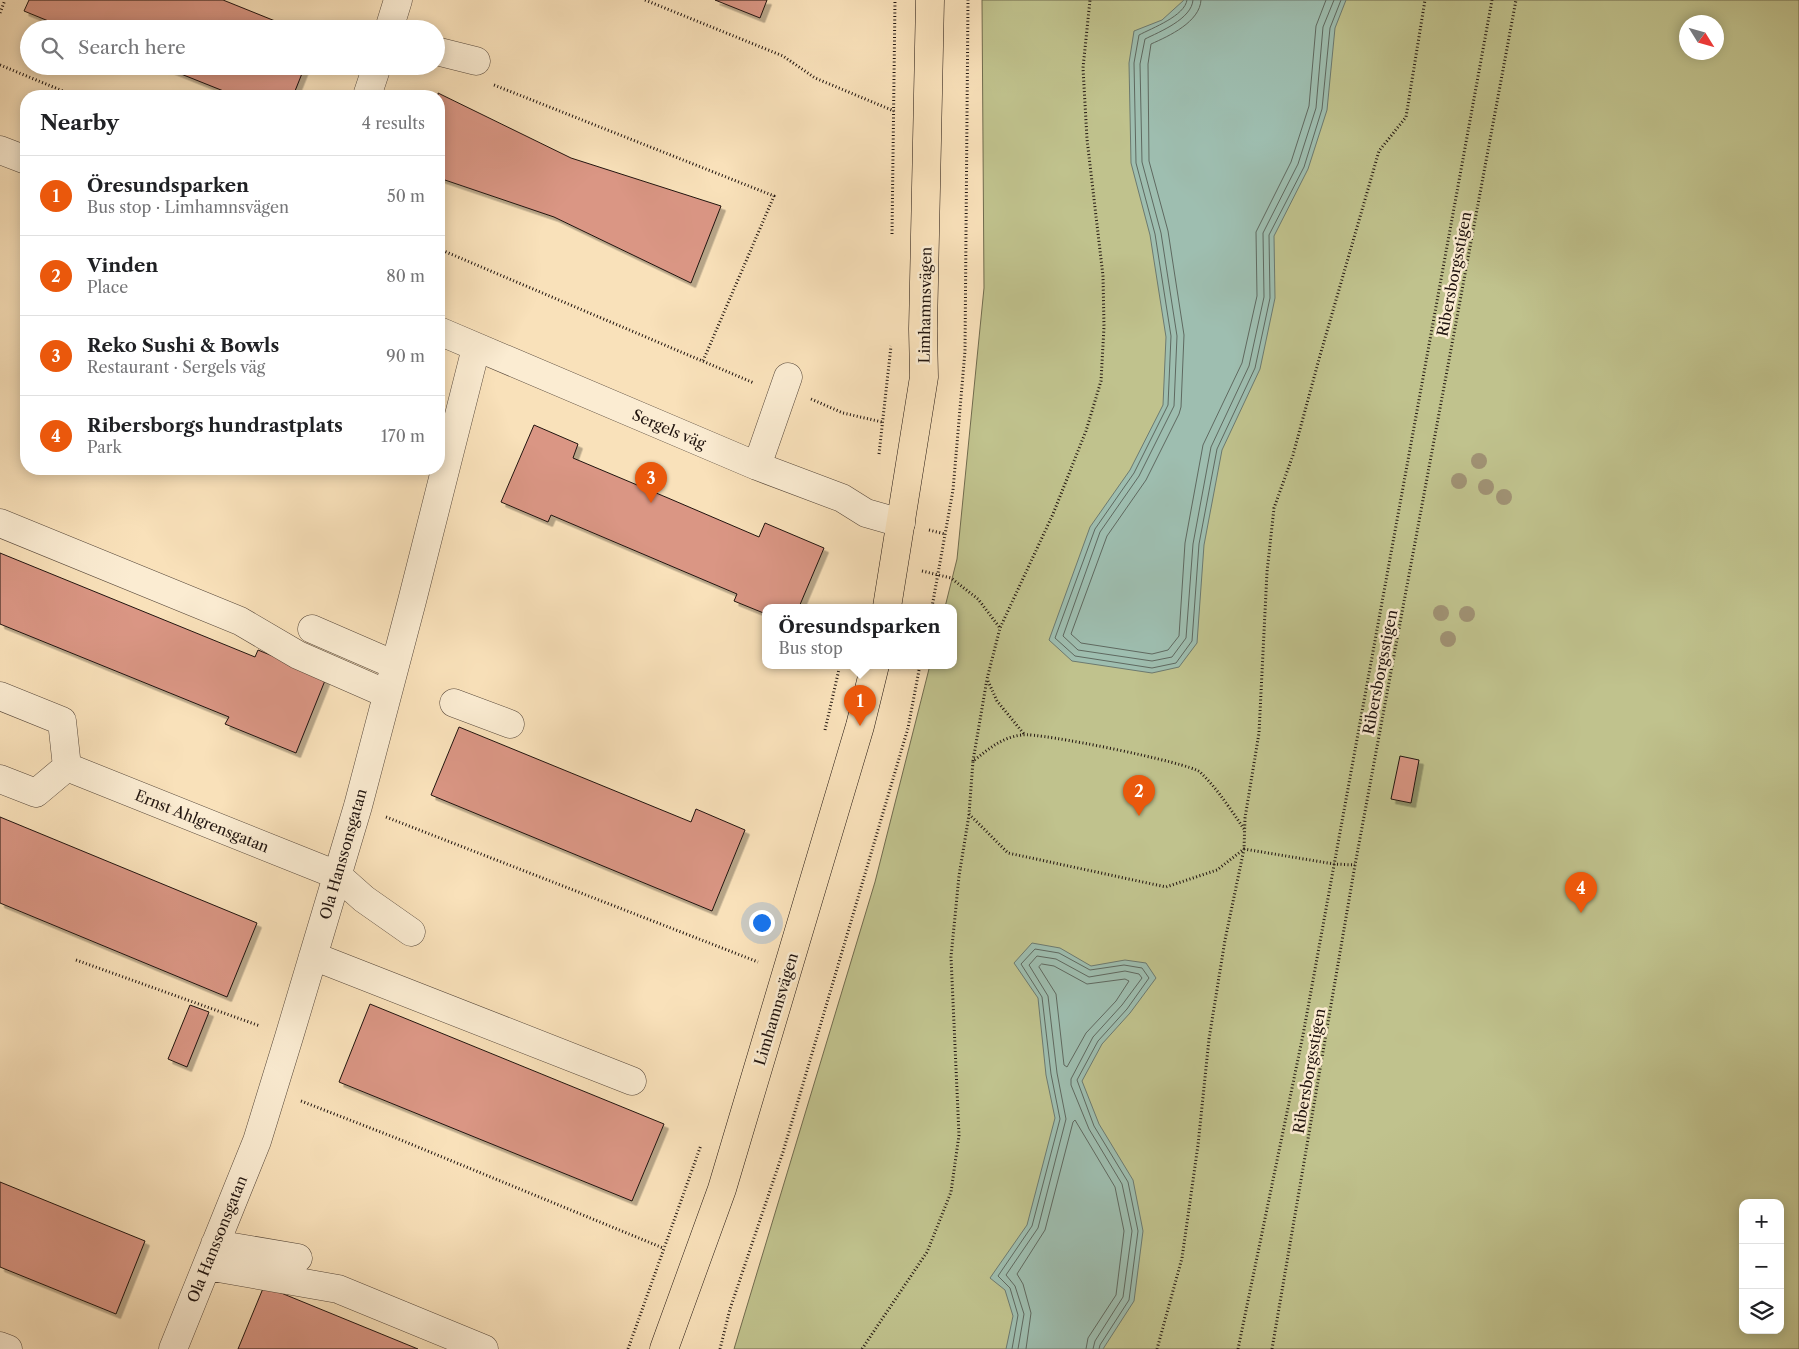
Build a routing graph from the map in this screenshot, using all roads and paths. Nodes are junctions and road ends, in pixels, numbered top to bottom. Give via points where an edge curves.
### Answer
1 (5, 0) edge
2 (398, 0) edge
3 (645, 0) edge
4 (895, 0) edge
5 (930, 0) edge
6 (968, 0) edge
7 (1090, 0) edge
8 (1425, 0) edge
9 (1492, 0) edge
10 (1516, 0) edge
11 (0, 13) edge
12 (392, 20) edge
13 (445, 53) edge
14 (476, 61) dead end
15 (0, 65) edge
16 (20, 73) edge
17 (24, 75) edge
18 (374, 75) edge
19 (490, 84) dead end
20 (60, 90) edge
21 (369, 90) edge
22 (894, 111) junction
23 (0, 150) edge
24 (20, 158) edge
25 (892, 238) dead end
26 (445, 252) edge
27 (445, 335) edge
28 (891, 345) dead end
29 (476, 348) junction
30 (703, 361) junction
31 (786, 382) junction
32 (882, 422) junction
33 (878, 460) dead end
34 (757, 466) junction
35 (445, 469) edge
36 (444, 475) edge
37 (0, 523) edge
38 (901, 523) junction
39 (895, 564) junction
40 (938, 575) junction
41 (888, 604) edge
42 (933, 604) edge
43 (1000, 628) junction
44 (312, 629) dead end
45 (395, 665) junction
46 (875, 669) edge
47 (919, 669) edge
48 (987, 679) junction
49 (387, 694) junction
50 (0, 696) edge
51 (454, 703) dead end
52 (510, 724) dead end
53 (1024, 734) junction
54 (973, 761) junction
55 (67, 767) junction
56 (0, 779) edge
57 (358, 806) junction
58 (969, 814) junction
59 (1245, 830) junction
60 (1244, 849) junction
61 (1334, 864) junction
62 (1355, 865) junction
63 (338, 875) junction
64 (411, 932) dead end
65 (313, 956) junction
66 (76, 960) dead end
67 (767, 965) dead end
68 (289, 1037) junction
69 (632, 1081) dead end
70 (272, 1090) junction
71 (663, 1248) dead end
72 (211, 1255) junction
73 (298, 1258) dead end
74 (0, 1346) edge
75 (8, 1349) edge
76 (173, 1349) edge
77 (484, 1349) edge
78 (664, 1349) edge
79 (720, 1349) edge
80 (862, 1349) edge
81 (1157, 1349) edge
82 (1238, 1349) edge
83 (1272, 1349) edge

1 - 11 path
2 - 12 street
3 - 22 path via 783,56 815,78
4 - 22 path
5 - 38 main road, Limhamnsvägen via 924,377
6 - 40 path via 965,351 953,490
7 - 43 path via 1083,68 1087,139 1103,276 1101,381 1086,431 1053,514
8 - 59 path via 1406,118 1379,151 1293,455 1274,508 1267,572 1259,733
9 - 61 path
10 - 62 path, Ribersborgsstigen
13 - 14 street
15 - 16 path
17 - 20 path
18 - 21 street
19 - 30 path via 774,196
22 - 25 path
23 - 24 street
26 - 30 path
27 - 29 street, Sergels väg
28 - 32 path
29 - 34 street, Sergels väg
29 - 35 street, Ola Hanssonsgatan
30 - 31 path via 769,389
31 - 32 path via 843,413
31 - 34 street
32 - 33 path
34 - 38 street, Sergels väg via 842,498 866,513
36 - 45 street, Ola Hanssonsgatan
37 - 49 street via 240,621 298,655
38 - 39 main road, Limhamnsvägen
39 - 40 path
39 - 41 main road, Limhamnsvägen
40 - 42 path
40 - 43 path via 951,578 978,600
43 - 48 path
44 - 45 street
45 - 49 street, Ola Hanssonsgatan
46 - 78 main road, Limhamnsvägen via 722,1189
47 - 79 path via 900,756 786,1142 730,1309
48 - 53 path via 997,701
48 - 54 path
49 - 57 street, Ola Hanssonsgatan
50 - 55 street via 62,721
51 - 52 street
53 - 54 path via 998,742
53 - 59 path via 1088,743 1199,771
54 - 58 path
55 - 56 street via 36,794
55 - 63 street, Ernst Ahlgrensgatan
57 - 63 street, Ola Hanssonsgatan
57 - 67 path
58 - 60 path via 1008,853 1166,887 1216,870
58 - 80 path via 958,876 951,957 958,1135 951,1192 927,1252
59 - 60 path
60 - 61 path
60 - 81 path via 1209,1039 1182,1258
61 - 62 path
61 - 82 path via 1303,1035
62 - 83 path, Ribersborgsstigen
63 - 64 street via 364,899
63 - 65 street, Ola Hanssonsgatan
65 - 68 street, Ola Hanssonsgatan
65 - 69 street
66 - 68 path
68 - 70 street, Ola Hanssonsgatan
70 - 71 path
70 - 72 street, Ola Hanssonsgatan via 257,1141
72 - 73 street
72 - 76 street, Ola Hanssonsgatan
72 - 77 street via 338,1289
74 - 75 street

